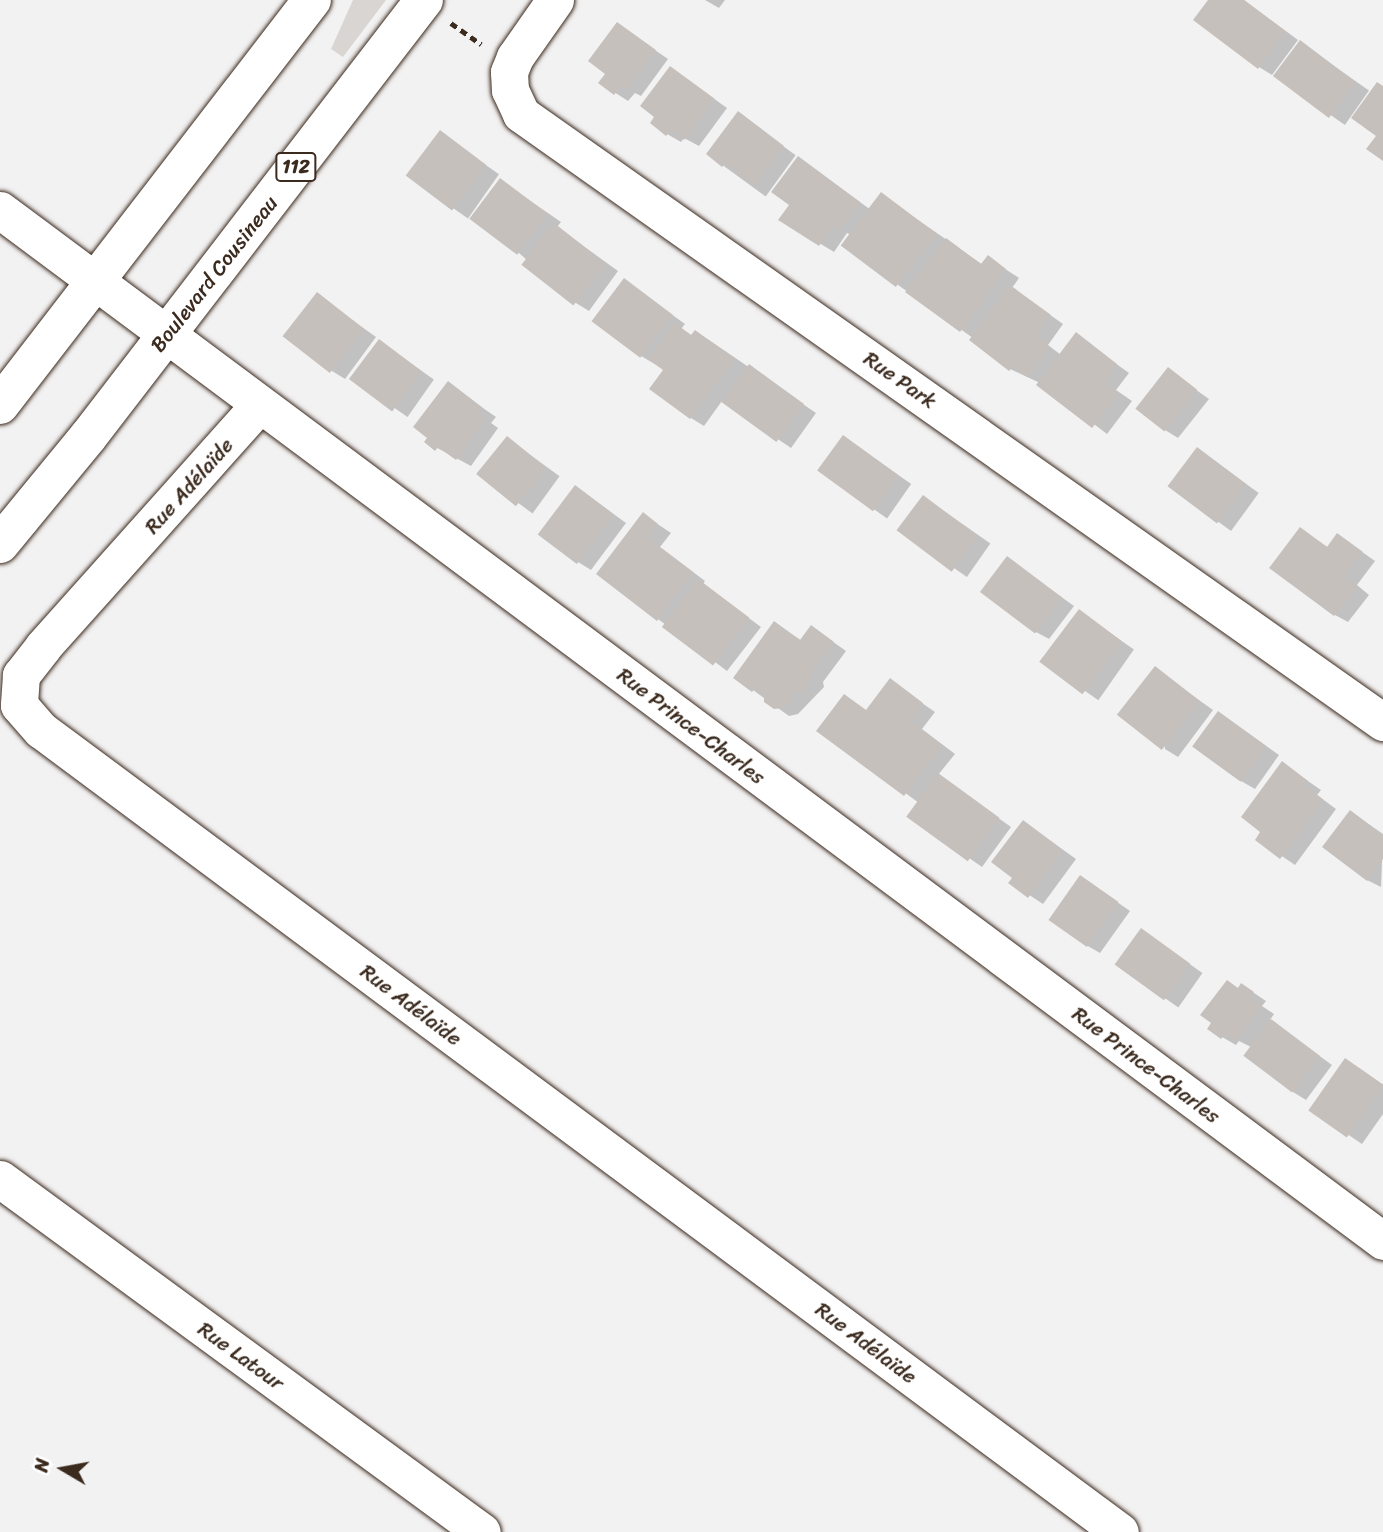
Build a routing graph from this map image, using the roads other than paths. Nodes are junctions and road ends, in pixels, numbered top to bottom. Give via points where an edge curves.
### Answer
1 (312, 0) edge
2 (555, 0) edge
3 (437, 11) edge
4 (3, 218) edge
5 (96, 281) junction
6 (167, 335) junction
7 (0, 405) edge
8 (259, 405) junction
9 (0, 544) edge
10 (1383, 722) edge
11 (0, 1179) edge
12 (1383, 1241) edge
13 (482, 1532) edge
14 (1120, 1532) edge

1 - 5 main road
2 - 10 street, Rue Park via 509,72 510,90 522,114
3 - 6 main road, Boulevard Cousineau / 112
4 - 5 street, Rue Prince-Charles
5 - 6 street, Rue Prince-Charles
5 - 7 main road
6 - 8 street, Rue Prince-Charles
6 - 9 main road, Boulevard Cousineau / 112
8 - 12 street, Rue Prince-Charles
8 - 14 street, Rue Adélaïde via 43,646 21,675 19,705 41,730
11 - 13 street, Rue Latour

